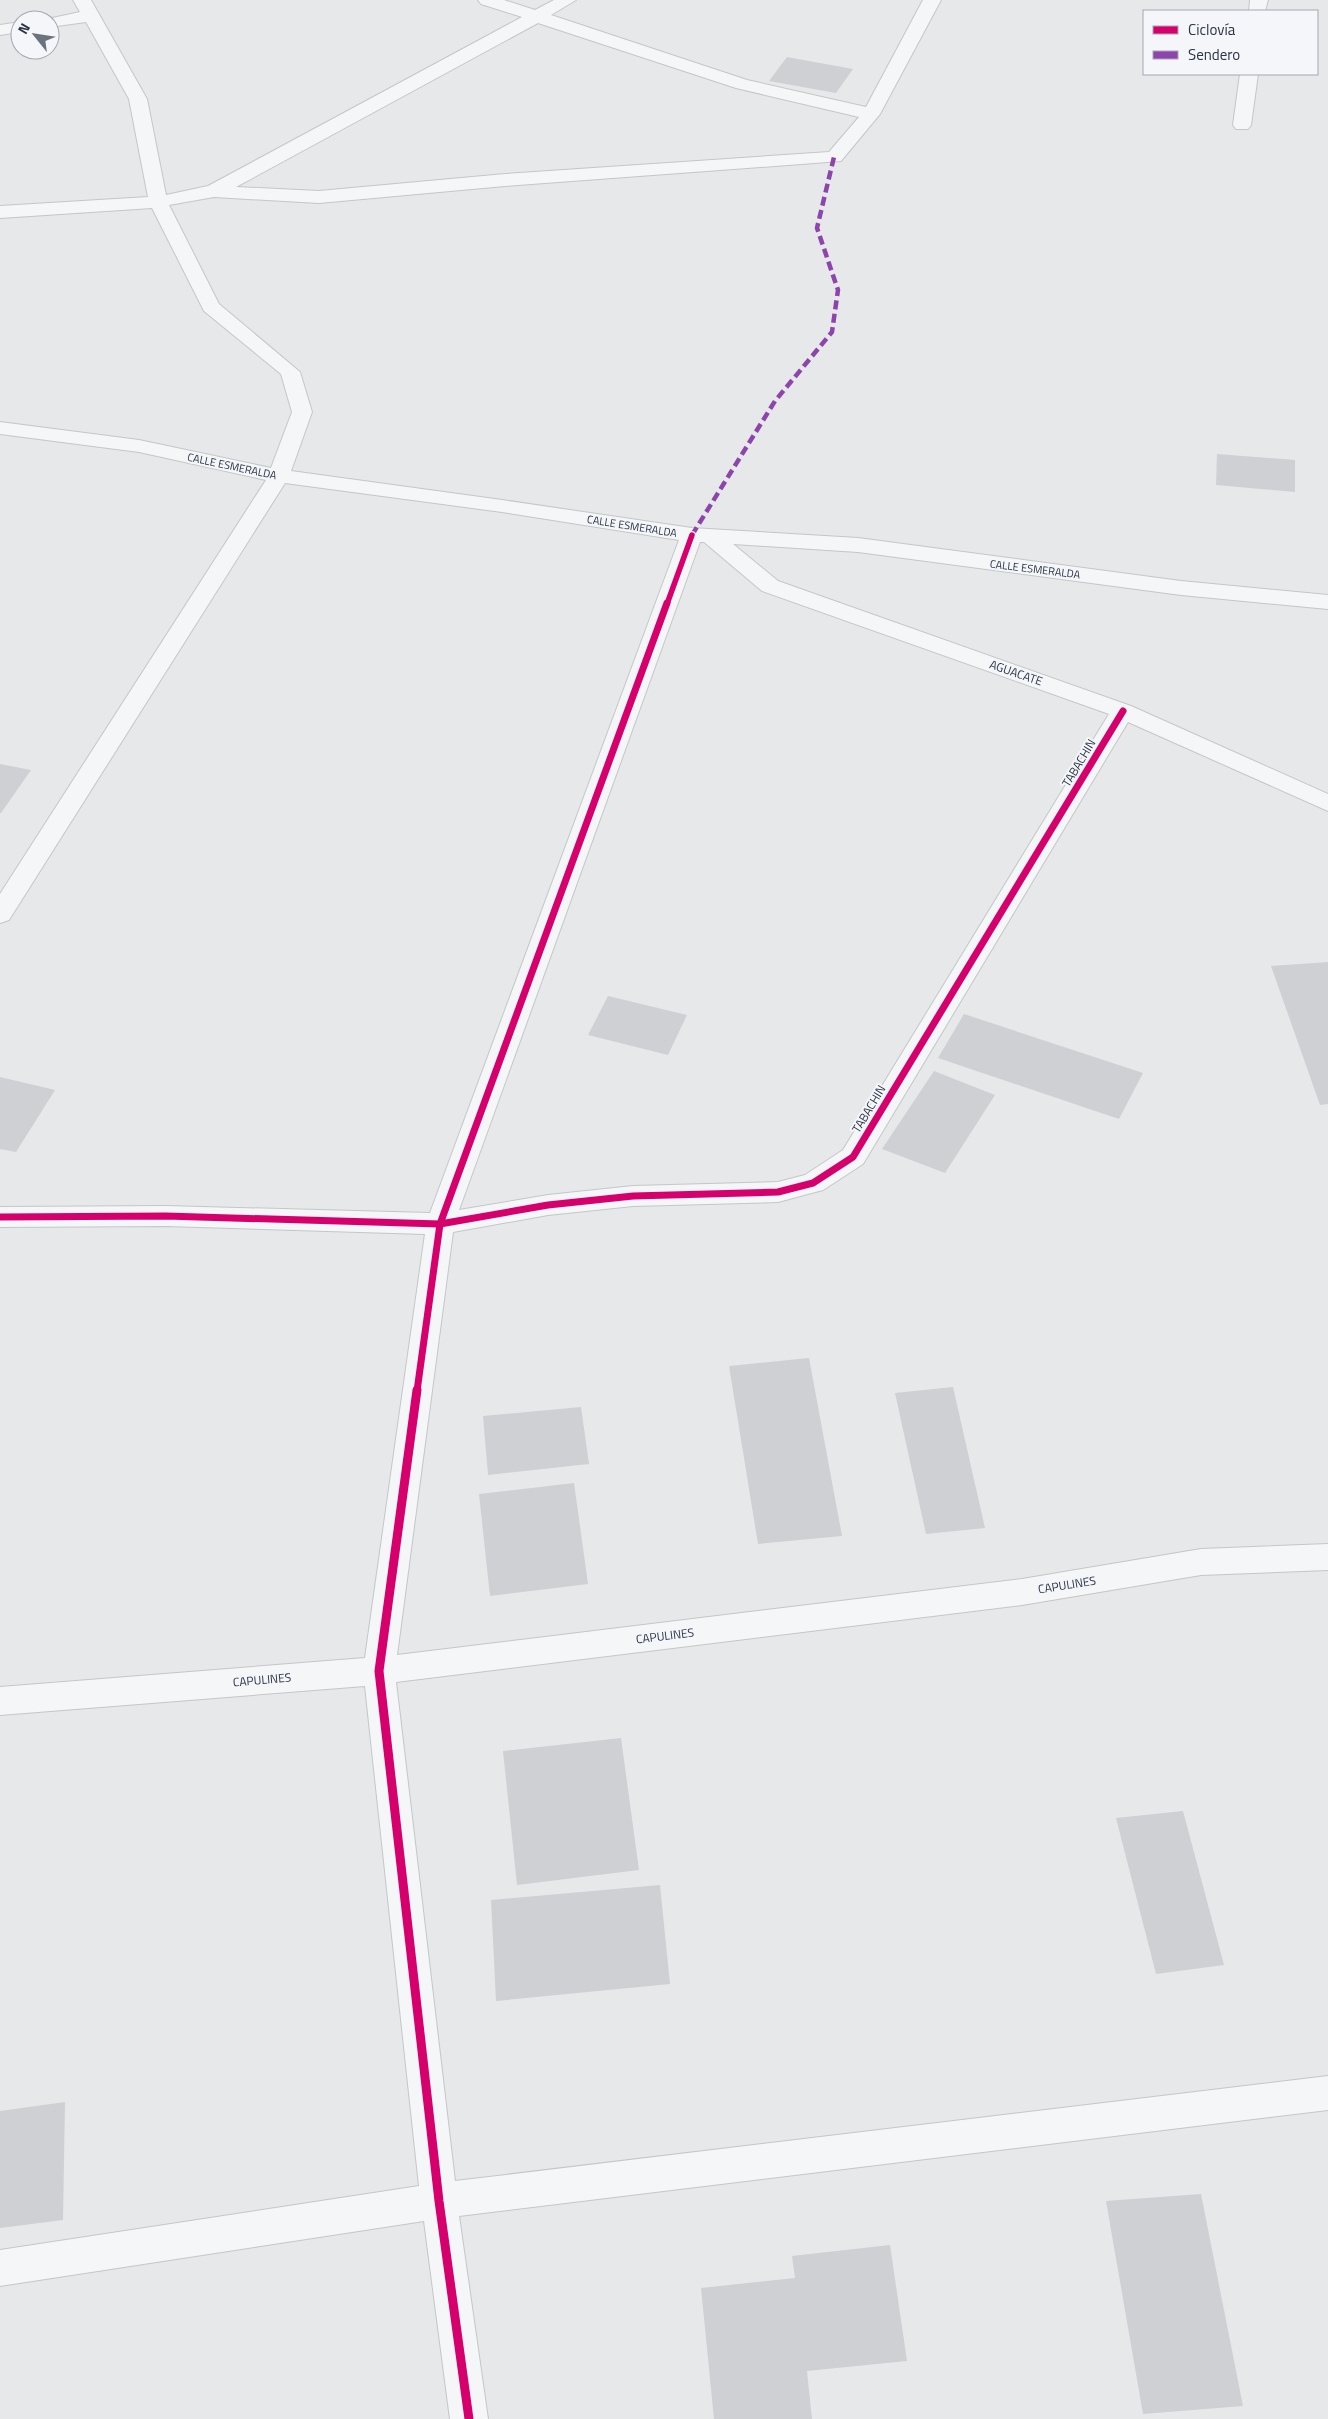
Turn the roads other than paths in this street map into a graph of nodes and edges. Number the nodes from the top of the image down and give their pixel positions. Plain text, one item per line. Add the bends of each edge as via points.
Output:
1 (82, 0) edge
2 (487, 0) edge
3 (567, 0) edge
4 (932, 0) edge
5 (91, 16) junction
6 (540, 16) junction
7 (60, 21) edge
8 (1249, 75) edge
9 (871, 114) junction
10 (1242, 125) dead end
11 (214, 191) junction
12 (158, 202) junction
13 (0, 212) edge
14 (0, 428) edge
15 (279, 476) junction
16 (702, 536) junction
17 (1328, 602) edge
18 (1123, 711) junction
19 (1328, 802) edge
20 (0, 914) edge
21 (0, 1217) edge
22 (440, 1224) junction
23 (1328, 1557) edge
24 (379, 1671) junction
25 (0, 1701) edge
26 (1328, 2094) edge
27 (439, 2201) junction
28 (0, 2268) edge
29 (469, 2419) edge

1 - 5 street
2 - 6 street
3 - 6 street
4 - 9 street
5 - 7 street
5 - 12 street via 138,100
6 - 9 street via 742,84
6 - 11 street
8 - 10 street
9 - 11 street via 834,157 505,180 319,197
11 - 12 street
12 - 13 street
12 - 15 street via 211,307 290,372 302,412
14 - 15 street, CALLE ESMERALDA via 139,446
15 - 16 street, CALLE ESMERALDA
15 - 20 street
16 - 17 street, CALLE ESMERALDA via 858,545 1180,588
16 - 18 street, AGUACATE via 770,586
16 - 22 street
18 - 19 street, AGUACATE
18 - 22 street, TABACHIN via 853,1157 813,1183 778,1192 633,1196 548,1205
21 - 22 street, TABACHIN via 166,1216
22 - 24 street
23 - 24 street, CAPULINES via 1201,1562 1022,1592
24 - 25 street, CAPULINES
24 - 27 street
26 - 27 street
27 - 28 street
27 - 29 street

